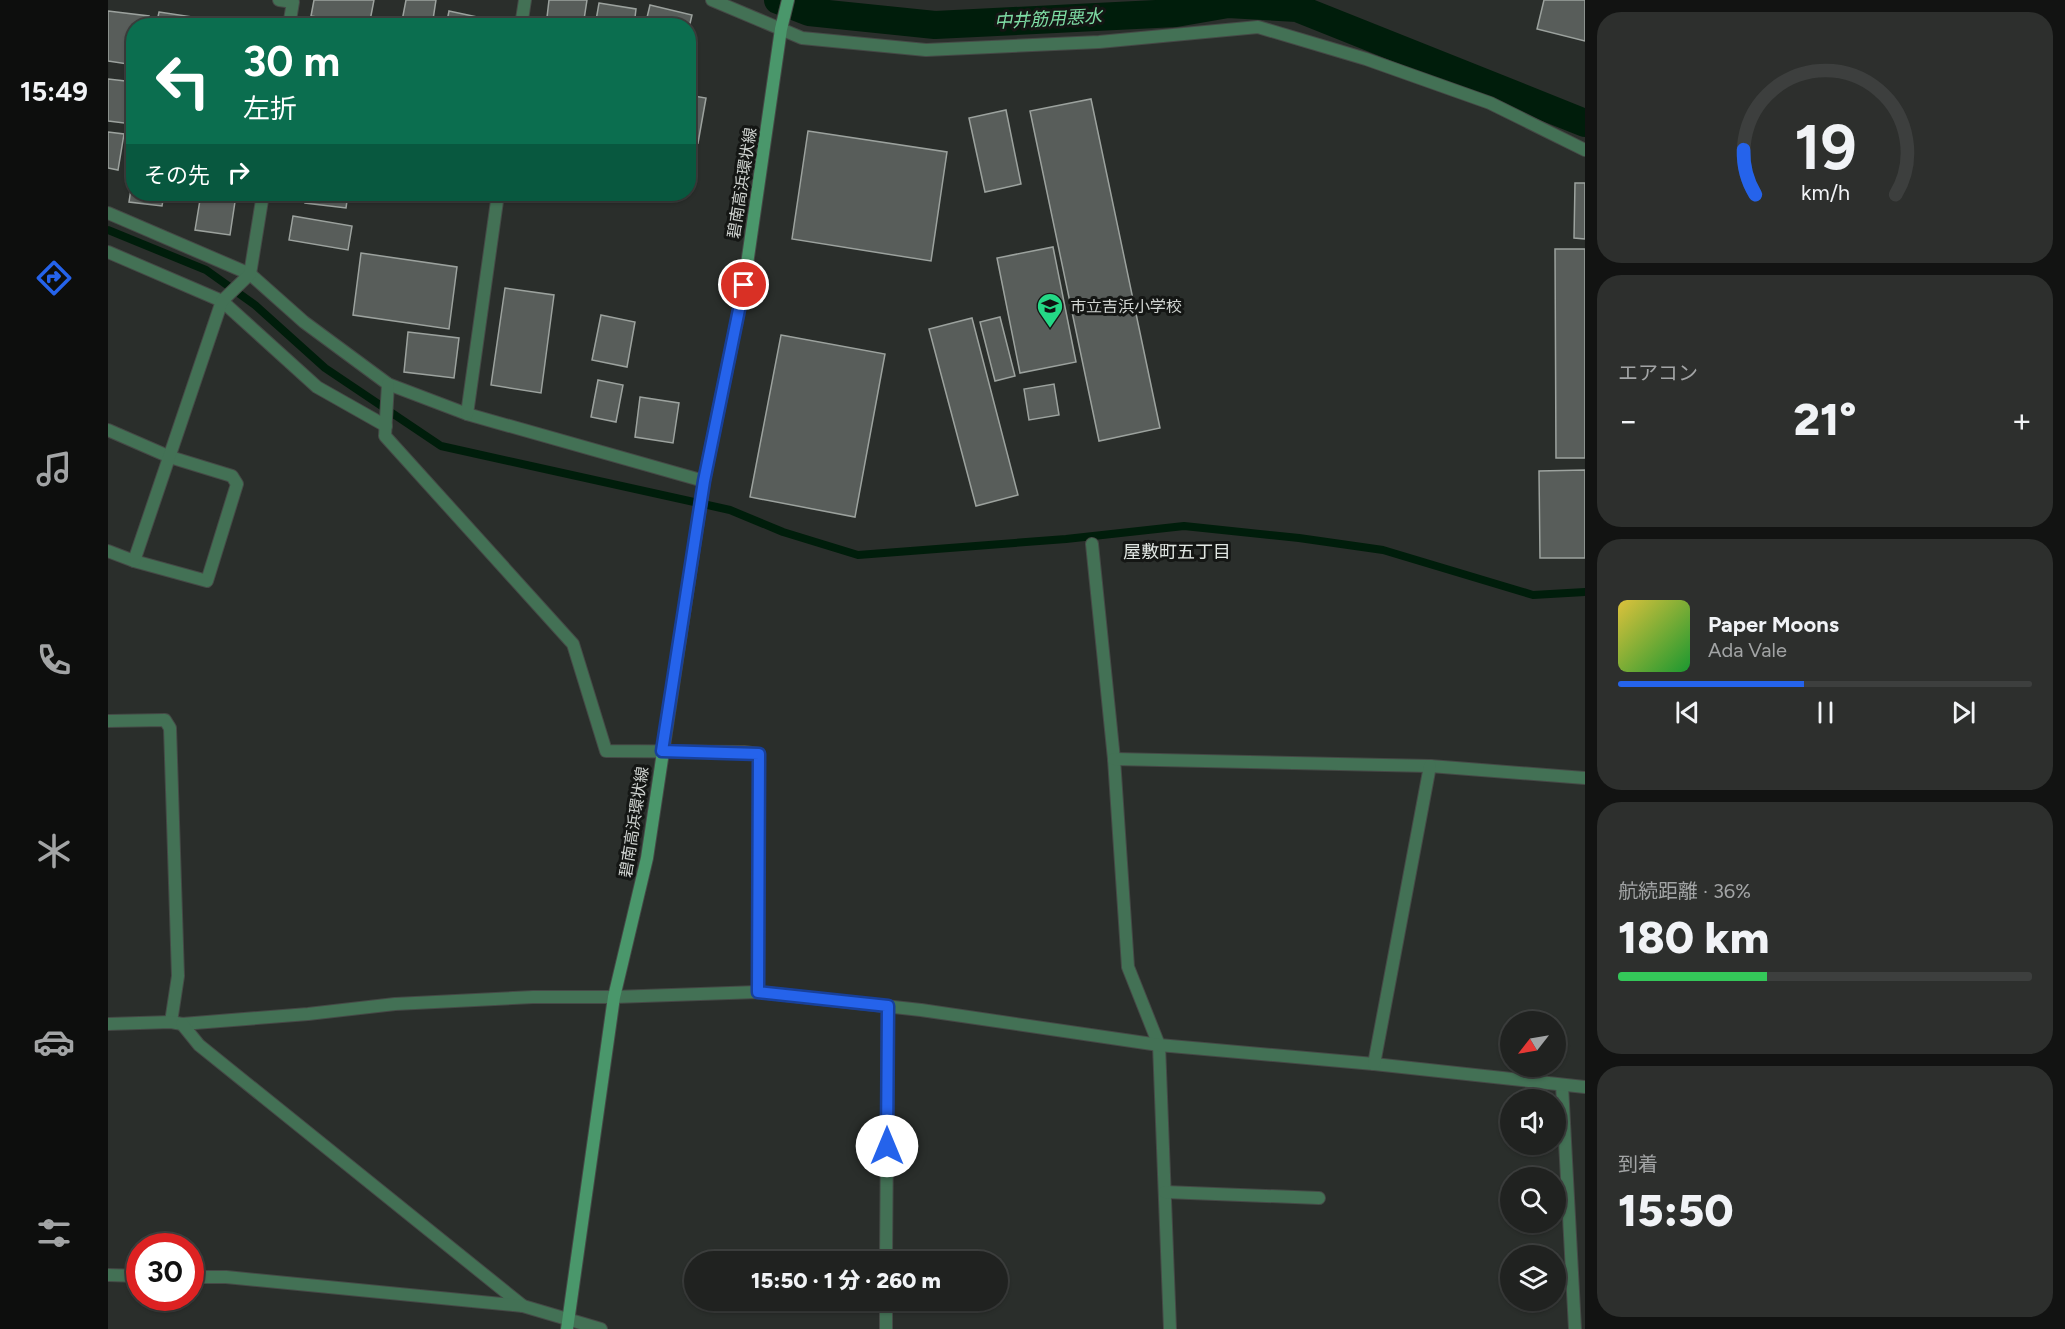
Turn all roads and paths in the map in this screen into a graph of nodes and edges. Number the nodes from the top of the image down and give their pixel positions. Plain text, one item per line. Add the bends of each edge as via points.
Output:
1 (279, 0) edge
2 (525, 0) edge
3 (712, 0) edge
4 (788, 0) edge
5 (293, 1) edge
6 (290, 18) edge
7 (522, 18) edge
8 (781, 29) junction
9 (1585, 150) edge
10 (261, 201) edge
11 (497, 201) edge
12 (108, 213) edge
13 (108, 252) edge
14 (249, 275) junction
15 (223, 300) junction
16 (388, 387) junction
17 (467, 414) junction
18 (386, 425) junction
19 (108, 430) edge
20 (170, 457) junction
21 (703, 483) junction
22 (1092, 544) dead end
23 (108, 551) edge
24 (134, 561) junction
25 (108, 721) edge
26 (662, 751) junction
27 (1114, 759) junction
28 (1430, 766) junction
29 (1585, 778) edge
30 (758, 992) junction
31 (614, 997) junction
32 (888, 1006) junction
33 (176, 1023) junction
34 (108, 1024) edge
35 (1159, 1044) junction
36 (1374, 1064) junction
37 (1562, 1085) junction
38 (1585, 1087) edge
39 (1165, 1192) junction
40 (1319, 1198) dead end
41 (886, 1251) edge
42 (108, 1275) edge
43 (126, 1276) edge
44 (204, 1277) edge
45 (523, 1306) junction
46 (886, 1311) edge
47 (568, 1324) edge
48 (601, 1329) edge
49 (886, 1329) edge
50 (1170, 1329) edge
51 (1575, 1329) edge

1 - 5 street
2 - 7 street
3 - 8 street
4 - 8 main road, 碧南高浜環状線
5 - 6 street
8 - 9 street via 802,38 926,50 1099,42 1258,27 1366,59 1490,103
8 - 21 main road, 碧南高浜環状線 via 744,285
10 - 14 street
11 - 17 street
12 - 14 street
13 - 15 street
14 - 15 street
14 - 16 street
15 - 18 street via 317,387
15 - 20 street
16 - 17 street
16 - 18 street
17 - 21 street
18 - 26 street via 385,436 573,644 606,752
19 - 20 street
20 - 24 street
20 - 24 street via 232,476 237,484 207,581
21 - 26 main road, 碧南高浜環状線
22 - 27 street
23 - 24 street
25 - 33 street via 165,720 170,728
26 - 30 street via 759,754
26 - 31 main road, 碧南高浜環状線 via 647,858
27 - 28 street
27 - 35 street via 1128,967
28 - 29 street
28 - 36 street
30 - 31 street
30 - 32 street
31 - 33 street via 395,1004
31 - 47 main road, 碧南高浜環状線
32 - 35 street
32 - 41 street
33 - 34 street
33 - 45 street
35 - 36 street
35 - 39 street
36 - 37 street
37 - 38 street
37 - 51 street
39 - 40 street
39 - 50 street
42 - 43 street
44 - 45 street
45 - 47 street
46 - 49 street
47 - 48 street

